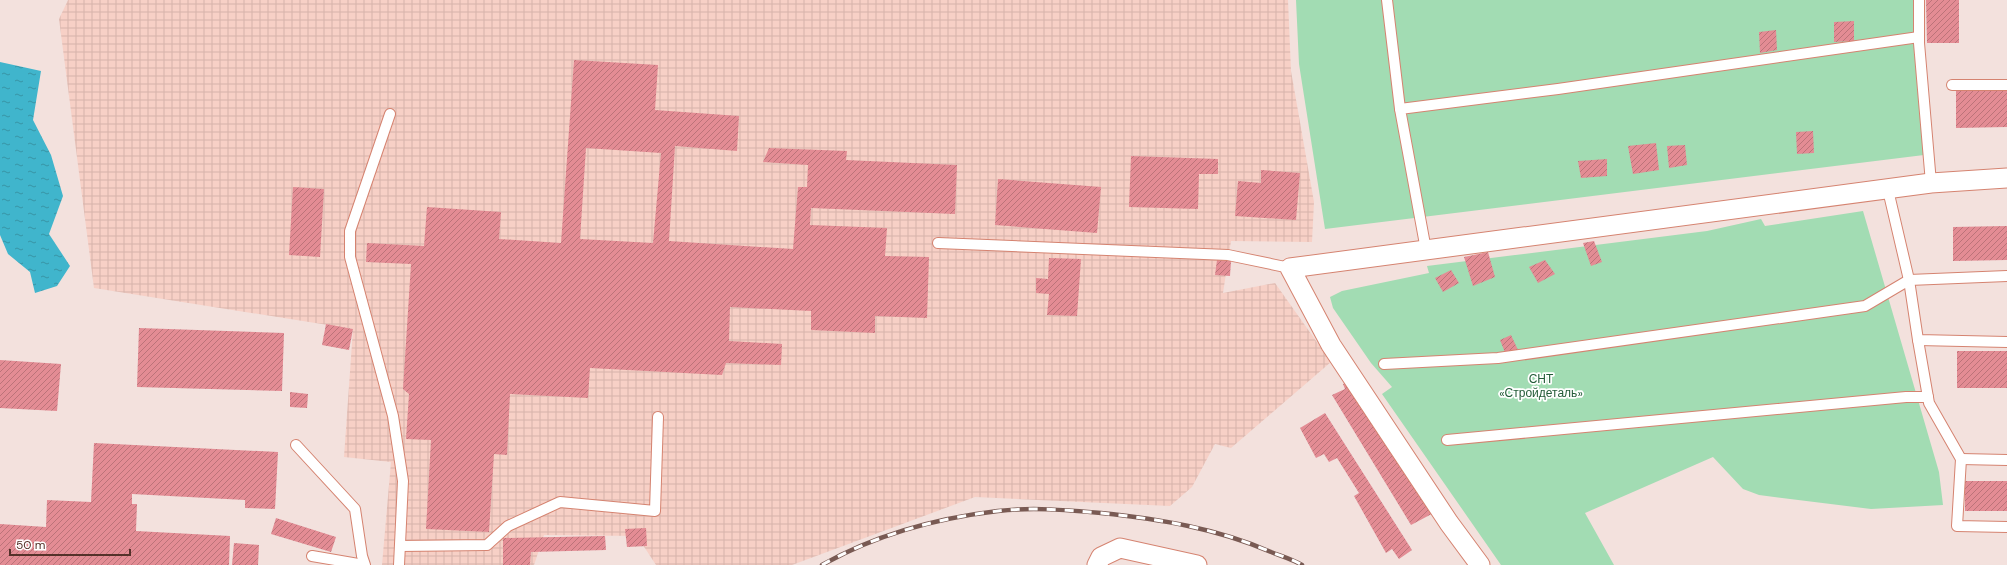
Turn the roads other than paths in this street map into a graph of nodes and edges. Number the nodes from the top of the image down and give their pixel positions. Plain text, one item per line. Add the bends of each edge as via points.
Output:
1 (1387, 0) edge
2 (1919, 0) edge
3 (1919, 37) junction
4 (1952, 85) dead end
5 (2007, 85) edge
6 (1400, 109) junction
7 (390, 114) dead end
8 (2007, 178) edge
9 (1931, 183) junction
10 (1888, 190) junction
11 (938, 243) dead end
12 (1426, 250) junction
13 (1290, 268) junction
14 (2007, 276) edge
15 (1909, 280) junction
16 (1918, 340) junction
17 (2007, 342) edge
18 (1384, 364) dead end
19 (1928, 397) junction
20 (658, 417) dead end
21 (1448, 440) dead end
22 (296, 445) dead end
23 (1961, 460) junction
24 (2007, 460) edge
25 (2007, 527) edge
26 (400, 546) junction
27 (312, 556) dead end
28 (364, 565) edge
29 (399, 565) edge
30 (1096, 565) edge
31 (1197, 565) edge
32 (1480, 565) edge

1 - 6 lane
2 - 3 lane
3 - 6 lane
3 - 9 lane
4 - 5 lane
6 - 12 lane
7 - 26 lane via 350,231 350,257 393,416 403,481
8 - 9 street
9 - 10 street
10 - 12 street
10 - 15 lane
11 - 13 lane via 1228,255
12 - 13 street
13 - 32 street via 1331,345 1448,523
14 - 15 lane
15 - 16 lane
15 - 18 lane via 1865,306 1498,358
16 - 17 lane
16 - 19 lane
19 - 21 lane
19 - 23 lane
20 - 26 lane via 655,511 560,502 508,526 487,545
22 - 28 lane via 355,509
23 - 24 lane
23 - 25 lane via 1956,526
26 - 29 lane
27 - 28 lane
30 - 31 street via 1101,557 1120,548

